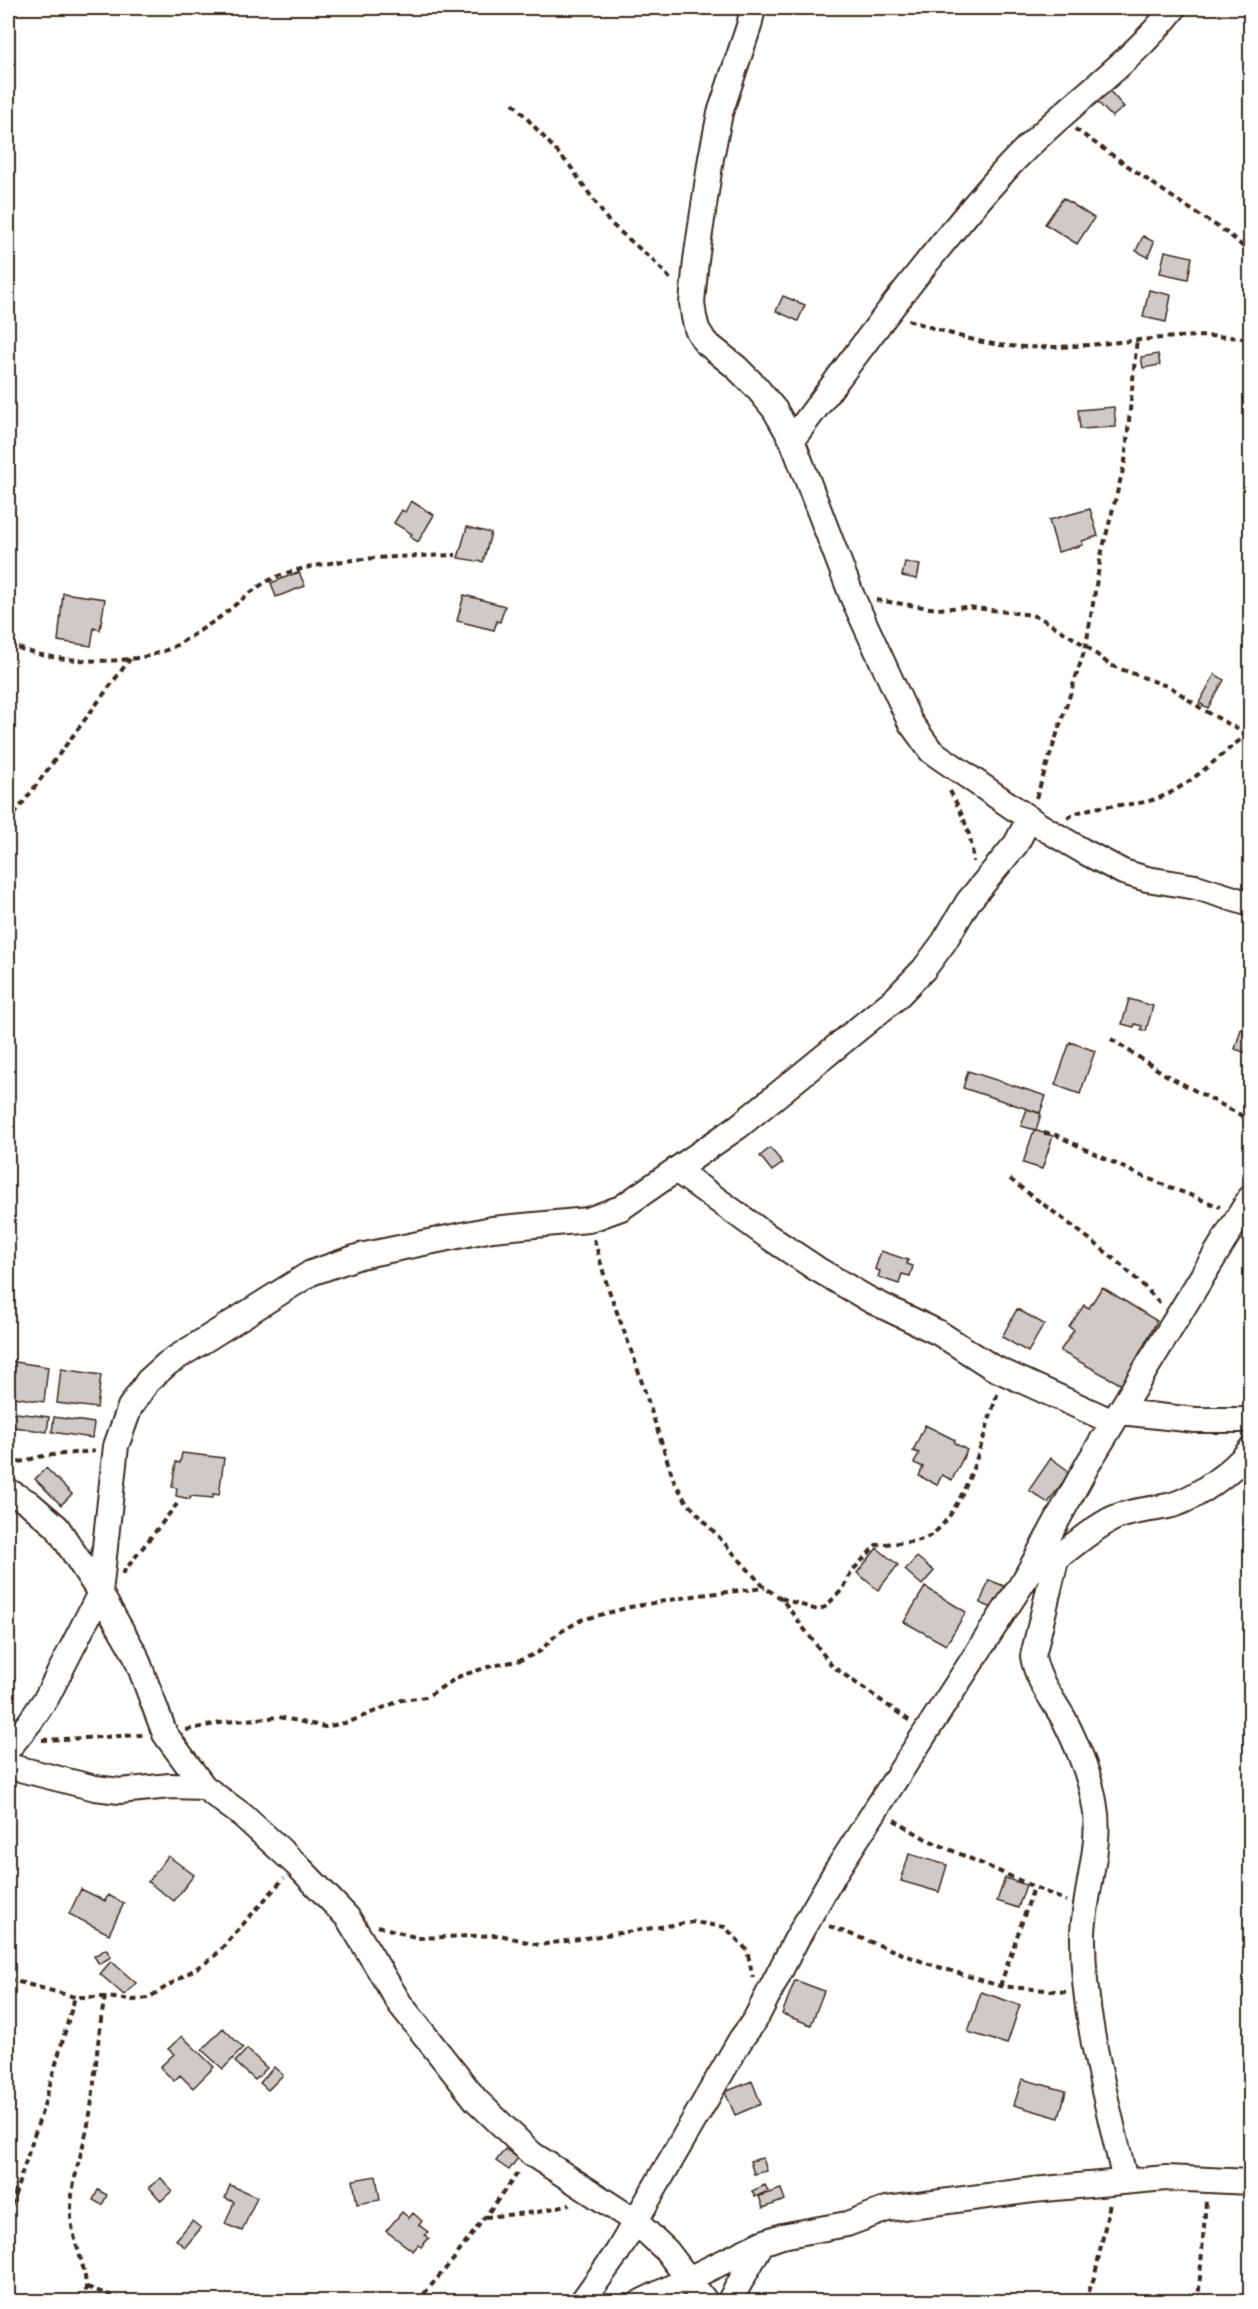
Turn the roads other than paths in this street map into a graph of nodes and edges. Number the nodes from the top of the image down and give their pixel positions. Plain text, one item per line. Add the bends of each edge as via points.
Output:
1 (753, 8) edge
2 (1174, 8) edge
3 (792, 440) junction
4 (1029, 819) junction
5 (1251, 904) edge
6 (676, 1170) junction
7 (1246, 1206) edge
8 (1116, 1417) junction
9 (1251, 1420) edge
10 (1251, 1450) edge
11 (8, 1491) edge
12 (1056, 1560) junction
13 (1025, 1579) junction
14 (100, 1589) junction
15 (11, 1745) edge
16 (8, 1766) edge
17 (204, 1787) junction
18 (1120, 2182) junction
19 (1251, 2182) edge
20 (635, 2221) junction
21 (762, 2242) junction
22 (689, 2278) junction
23 (582, 2301) edge
24 (641, 2301) edge
25 (706, 2301) edge
26 (729, 2301) edge

1 - 3 street via 720,113 692,303 697,329 705,342 757,388
2 - 3 street via 1105,79 1008,167 887,313
3 - 4 street via 852,596 910,722 932,751
4 - 5 street via 1123,872 1196,887
4 - 6 street via 1016,844 968,902 924,969 896,998 739,1126
6 - 8 street via 766,1235 870,1300 939,1333 992,1367
6 - 14 street via 621,1208 588,1220 492,1229 360,1257 311,1273 168,1363 148,1381 130,1407 116,1446
7 - 8 street
8 - 9 street
8 - 13 street
10 - 12 street via 1211,1485 1171,1505 1110,1520
11 - 14 street via 57,1527
12 - 13 street
12 - 18 street via 1033,1656 1035,1669 1076,1746 1096,1808 1083,1932 1085,1994
13 - 20 street via 809,1918 755,2020
14 - 15 street via 47,1697
14 - 17 street via 135,1654 165,1734
16 - 17 street via 112,1790
17 - 20 street via 296,1864 348,1918 400,2004 476,2100 532,2154
18 - 19 street via 1166,2178
18 - 21 street via 887,2209 847,2224
20 - 22 street
20 - 23 street
21 - 22 street
21 - 26 street
22 - 24 street
22 - 25 street

